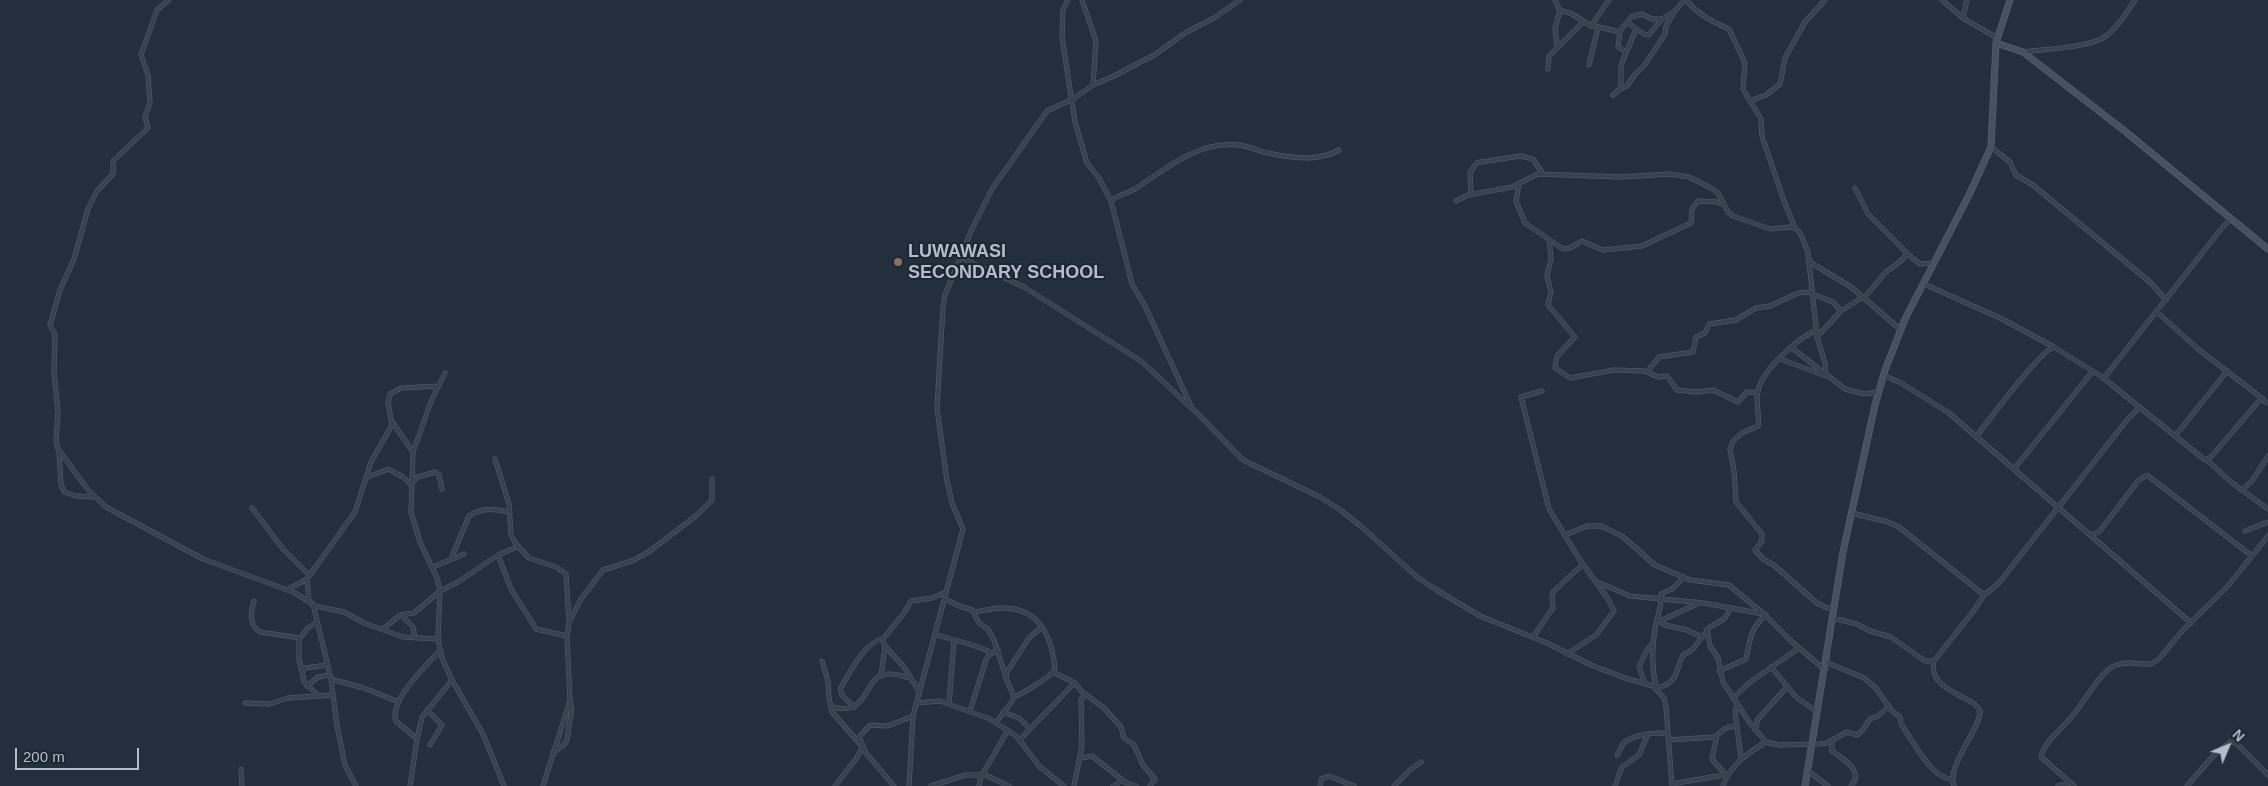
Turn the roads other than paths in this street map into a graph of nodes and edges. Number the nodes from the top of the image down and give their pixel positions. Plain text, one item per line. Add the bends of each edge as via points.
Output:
1 (170, 0) edge
2 (1068, 0) edge
3 (1082, 0) edge
4 (1240, 0) edge
5 (1555, 0) edge
6 (1609, 0) edge
7 (1685, 0) edge
8 (1825, 0) edge
9 (1942, 0) edge
10 (1967, 0) edge
11 (2010, 0) edge
12 (2135, 0) edge
13 (1559, 10) junction
14 (1675, 11) junction
15 (1963, 18) junction
16 (1662, 19) junction
17 (1583, 22) junction
18 (1627, 22) junction
19 (1591, 26) junction
20 (1598, 27) junction
21 (1636, 29) junction
22 (1620, 32) junction
23 (1997, 41) junction
24 (1557, 46) junction
25 (1626, 52) junction
26 (2023, 52) junction
27 (1589, 65) dead end
28 (1548, 69) dead end
29 (1093, 85) junction
30 (1621, 88) junction
31 (1613, 95) dead end
32 (1073, 99) junction
33 (1750, 101) junction
34 (1991, 147) junction
35 (1339, 150) dead end
36 (1543, 174) junction
37 (1519, 183) junction
38 (1855, 188) dead end
39 (1472, 195) junction
40 (1111, 201) junction
41 (1456, 201) dead end
42 (1724, 205) junction
43 (2231, 220) junction
44 (1795, 228) junction
45 (1550, 239) junction
46 (2268, 249) edge
47 (1907, 253) junction
48 (962, 258) junction
49 (1808, 260) junction
50 (1934, 263) junction
51 (1924, 284) junction
52 (1812, 293) junction
53 (1863, 297) junction
54 (2166, 300) junction
55 (1840, 311) junction
56 (2157, 312) junction
57 (1816, 330) junction
58 (1901, 330) junction
59 (1817, 337) junction
60 (2054, 346) junction
61 (1792, 348) junction
62 (1780, 359) junction
63 (2227, 371) junction
64 (1646, 372) junction
65 (2092, 372) junction
66 (446, 373) dead end
67 (1883, 375) junction
68 (1827, 376) junction
69 (2104, 378) junction
70 (439, 386) junction
71 (1542, 391) dead end
72 (1879, 392) junction
73 (1758, 393) junction
74 (2266, 402) edge
75 (1192, 408) junction
76 (2139, 408) junction
77 (393, 423) junction
78 (2175, 436) junction
79 (1976, 437) junction
80 (59, 451) junction
81 (414, 452) junction
82 (2268, 456) edge
83 (495, 459) dead end
84 (2207, 460) junction
85 (2014, 469) junction
86 (367, 478) junction
87 (712, 479) dead end
88 (412, 484) junction
89 (442, 489) dead end
90 (2242, 490) junction
91 (94, 497) junction
92 (2058, 507) junction
93 (252, 508) dead end
94 (2268, 510) edge
95 (510, 512) junction
96 (1852, 513) junction
97 (2268, 522) edge
98 (2245, 531) dead end
99 (1565, 535) junction
100 (2090, 535) junction
101 (2268, 536) edge
102 (518, 547) junction
103 (464, 554) dead end
104 (498, 555) junction
105 (2252, 556) junction
106 (451, 559) junction
107 (1583, 564) junction
108 (433, 567) junction
109 (308, 577) junction
110 (1684, 577) junction
111 (1597, 582) junction
112 (287, 590) junction
113 (440, 590) junction
114 (946, 592) junction
115 (1984, 595) junction
116 (1662, 598) junction
117 (945, 599) junction
118 (309, 600) junction
119 (254, 601) dead end
120 (1700, 602) junction
121 (315, 606) junction
122 (1731, 608) junction
123 (1834, 608) junction
124 (974, 612) junction
125 (401, 615) junction
126 (1765, 615) junction
127 (1832, 618) junction
128 (1659, 620) junction
129 (317, 622) junction
130 (569, 623) junction
131 (2191, 623) junction
132 (1042, 627) junction
133 (383, 629) junction
134 (1708, 629) junction
135 (935, 634) junction
136 (567, 636) junction
137 (1533, 637) junction
138 (1702, 637) junction
139 (298, 638) junction
140 (415, 638) junction
141 (883, 638) junction
142 (438, 639) junction
143 (954, 640) junction
144 (1653, 643) junction
145 (885, 646) junction
146 (1799, 648) junction
147 (998, 650) junction
148 (440, 651) junction
149 (992, 653) junction
150 (1567, 654) junction
151 (1826, 660) junction
152 (822, 661) dead end
153 (1934, 661) junction
154 (327, 665) junction
155 (1771, 667) junction
156 (1825, 670) junction
157 (302, 671) junction
158 (1719, 671) junction
159 (1055, 673) junction
160 (881, 676) junction
161 (330, 677) junction
162 (1006, 677) junction
163 (911, 679) junction
164 (452, 680) junction
165 (1074, 683) junction
166 (1645, 684) junction
167 (307, 686) junction
168 (1787, 687) junction
169 (1656, 688) junction
170 (919, 691) junction
171 (333, 694) junction
172 (1085, 694) junction
173 (319, 696) junction
174 (1014, 697) junction
175 (1734, 698) junction
176 (570, 701) junction
177 (399, 702) junction
178 (245, 703) dead end
179 (916, 703) junction
180 (949, 704) junction
181 (1737, 704) junction
182 (1889, 706) junction
183 (831, 707) junction
184 (854, 707) junction
185 (427, 710) junction
186 (970, 711) junction
187 (1003, 712) junction
188 (1817, 712) junction
189 (913, 716) junction
190 (996, 723) junction
191 (1737, 725) junction
192 (1030, 729) junction
193 (1008, 730) junction
194 (1755, 730) junction
195 (1648, 734) junction
196 (1667, 734) junction
197 (1717, 735) junction
198 (417, 738) junction
199 (1020, 740) junction
200 (1668, 740) junction
201 (1832, 740) junction
202 (1766, 742) junction
203 (1812, 742) junction
204 (430, 745) dead end
205 (862, 747) junction
206 (553, 752) junction
207 (1617, 755) dead end
208 (1081, 758) junction
209 (1741, 758) junction
210 (1421, 762) dead end
211 (241, 769) dead end
212 (1808, 771) junction
213 (1727, 774) junction
214 (983, 775) junction
215 (2268, 775) edge
216 (1952, 779) junction
217 (1125, 782) junction
218 (1672, 785) edge
219 (2073, 785) edge
220 (242, 786) edge
221 (356, 786) edge
222 (410, 786) edge
223 (504, 786) edge
224 (543, 786) edge
225 (835, 786) edge
226 (894, 786) edge
227 (908, 786) edge
228 (931, 786) edge
229 (979, 786) edge
230 (1009, 786) edge
231 (1064, 786) edge
232 (1074, 786) edge
233 (1113, 786) edge
234 (1136, 786) edge
235 (1150, 786) edge
236 (1320, 786) edge
237 (1354, 786) edge
238 (1394, 786) edge
239 (1615, 786) edge
240 (1723, 786) edge
241 (1805, 786) edge
242 (1828, 786) edge
243 (1851, 786) edge
244 (1954, 786) edge
245 (2058, 786) edge
246 (2187, 786) edge

1 - 80 street via 158,8 141,55 148,75 148,128 113,161 113,174 91,201 50,325 54,335 58,412 56,441
2 - 32 street via 1063,10 1062,37
3 - 29 street via 1096,41
4 - 29 street via 1156,54
5 - 13 street
6 - 19 street
7 - 14 street
7 - 33 street via 1702,16 1730,30 1745,63 1743,89
8 - 33 street via 1805,22 1785,58 1780,84 1766,95
9 - 15 street
10 - 15 street
11 - 23 street
12 - 26 street via 2100,39 2065,48
13 - 17 street
13 - 24 street via 1555,28
14 - 16 street
14 - 30 street via 1658,46 1629,85
15 - 23 street
16 - 18 street via 1639,14
16 - 21 street via 1649,35
17 - 19 street
17 - 24 street
18 - 21 street
18 - 22 street
19 - 20 street
20 - 22 street
20 - 27 street
21 - 25 street
22 - 25 street via 1618,48
23 - 26 street
23 - 34 street
24 - 28 street via 1548,58
25 - 30 street via 1620,68
26 - 43 street
29 - 32 street
30 - 31 street
32 - 40 street via 1075,122 1087,162
32 - 48 street via 1047,111 992,189
33 - 44 street via 1761,119 1762,136
34 - 50 street
34 - 54 street via 2010,162 2016,175 2033,185 2151,283
35 - 40 street via 1326,157 1308,158 1238,145 1210,148 1171,163 1137,188
36 - 37 street
36 - 39 street via 1533,159 1526,156 1477,163 1470,172
36 - 42 street via 1620,177 1674,174 1689,177 1711,188 1718,193
37 - 39 street
37 - 45 street via 1516,201 1522,219 1528,227
38 - 47 street via 1868,214
39 - 41 street
40 - 75 street via 1132,284
42 - 44 street via 1733,216 1770,229
42 - 45 street via 1698,201 1692,209 1690,223 1642,246 1603,250 1582,241 1563,249
43 - 46 street
43 - 54 street
44 - 49 street via 1804,241
45 - 64 street via 1551,258 1547,276 1551,292 1548,305 1575,337 1557,356 1557,370 1570,378 1610,370
47 - 50 street via 1920,264
47 - 53 street
48 - 75 street via 1024,287 1127,352 1153,371
48 - 114 street via 943,307 937,392 944,468 952,503 963,529
49 - 52 street
49 - 53 street
50 - 51 street
51 - 58 street
51 - 60 street
52 - 55 street via 1833,302
52 - 57 street
52 - 64 street via 1798,293 1770,306 1756,308 1736,320 1709,324 1705,333 1696,337 1693,352 1659,357
53 - 55 street
53 - 58 street
54 - 56 street
55 - 59 street
56 - 63 street
56 - 69 street
57 - 59 street
57 - 61 street
58 - 67 street
59 - 68 street
60 - 65 street
60 - 79 street via 2037,361
61 - 62 street
61 - 68 street
62 - 68 street
62 - 73 street via 1768,372
63 - 74 street
63 - 78 street
64 - 73 street via 1658,377 1667,376 1673,387 1681,391 1713,390 1738,402 1747,392
65 - 69 street
65 - 85 street
66 - 70 street
67 - 72 street
67 - 79 street via 1943,410
68 - 72 street via 1851,392
69 - 76 street
70 - 77 street via 409,386 393,392 388,402
70 - 81 street
71 - 99 street via 1521,397 1548,506
72 - 96 street
73 - 123 street via 1758,426 1742,433 1731,447 1736,502 1762,534 1762,541 1755,549 1758,554 1817,603
74 - 84 street via 2261,400 2254,405
75 - 137 street via 1243,460 1338,509 1423,581 1482,617
76 - 78 street
76 - 92 street
77 - 81 street
77 - 86 street via 371,462
78 - 84 street
79 - 85 street
80 - 91 street
80 - 91 street via 64,492
81 - 88 street
82 - 90 street
83 - 95 street
84 - 90 street
85 - 92 street
86 - 88 street via 388,469
86 - 109 street via 355,512
87 - 130 street via 712,500 650,551 632,561 603,570 586,591
88 - 89 street via 420,477 436,472
88 - 108 street via 413,522
90 - 94 street
91 - 112 street via 106,507 203,559
92 - 100 street
92 - 115 street via 1998,584
93 - 109 street via 282,549
95 - 102 street via 511,534
95 - 106 street via 488,509 474,512 469,516
96 - 115 street via 1899,527
96 - 123 street
97 - 98 street
99 - 107 street
99 - 110 street via 1587,526 1601,526 1622,536 1652,563
100 - 105 street via 2099,532 2138,481 2147,475
100 - 131 street
101 - 105 street
102 - 104 street
102 - 130 street via 530,558 566,574
103 - 106 street
104 - 113 street
104 - 136 street via 511,590 536,629
105 - 131 street via 2231,583
106 - 108 street
107 - 111 street
107 - 137 street via 1554,592 1553,608
108 - 113 street
109 - 112 street
109 - 118 street
110 - 116 street via 1672,589 1662,593
110 - 126 street via 1708,584 1729,585
111 - 116 street via 1630,596
111 - 150 street via 1613,614 1593,638
112 - 118 street
113 - 125 street via 414,613
113 - 142 street
114 - 117 street
114 - 141 street via 911,601
115 - 153 street
116 - 120 street
116 - 128 street
117 - 124 street
117 - 135 street
118 - 121 street
119 - 139 street via 250,615 258,631
120 - 122 street
120 - 128 street
121 - 129 street
121 - 133 street via 344,612 364,624
122 - 126 street
122 - 134 street via 1721,622 1712,624
123 - 127 street
124 - 132 street via 1011,608 1026,614
124 - 147 street via 990,632
125 - 133 street
125 - 140 street via 412,627
126 - 146 street
126 - 158 street via 1751,632 1746,659
127 - 151 street
127 - 153 street via 1891,636 1925,661
128 - 138 street
128 - 144 street
129 - 139 street
129 - 154 street
130 - 136 street
131 - 219 street via 2155,662 2145,665 2133,661 2112,667 2043,751 2043,760
132 - 159 street via 1053,647
132 - 162 street via 1029,638
133 - 140 street
134 - 138 street
134 - 158 street
135 - 143 street
135 - 170 street
136 - 176 street
137 - 150 street
138 - 169 street via 1682,658 1678,672 1668,685
139 - 157 street
140 - 142 street
141 - 145 street
141 - 184 street via 867,648 840,690
142 - 148 street
143 - 149 street via 975,644
143 - 180 street
144 - 166 street via 1639,666
144 - 169 street via 1652,672
145 - 160 street
145 - 163 street
146 - 155 street
146 - 156 street
147 - 149 street
147 - 162 street
148 - 164 street
148 - 177 street via 422,669
149 - 186 street via 986,660
150 - 166 street
151 - 156 street
151 - 182 street via 1869,682
152 - 183 street
153 - 216 street via 1934,669 1946,689 1976,705 1980,711 1979,720 1963,748
154 - 157 street
154 - 161 street
155 - 168 street
155 - 175 street
156 - 188 street
157 - 167 street
158 - 175 street
159 - 165 street
159 - 174 street
160 - 163 street via 887,674
160 - 184 street
161 - 167 street via 318,678
161 - 171 street
161 - 177 street
162 - 174 street
163 - 170 street
164 - 185 street
164 - 223 street via 483,734
165 - 172 street
165 - 192 street
166 - 169 street
167 - 173 street
168 - 188 street
168 - 194 street via 1758,719
169 - 196 street via 1664,698
170 - 179 street
171 - 173 street
171 - 221 street via 345,765
172 - 208 street via 1082,700
172 - 235 street via 1104,708 1121,727 1124,738 1134,745 1155,779
173 - 178 street via 288,698 270,704
174 - 187 street
175 - 181 street
176 - 206 street
176 - 206 street via 568,739
177 - 198 street via 394,711 396,722
179 - 180 street via 934,701
179 - 189 street
180 - 186 street
181 - 191 street
181 - 194 street
182 - 201 street via 1870,719 1857,735 1847,732
182 - 216 street via 1900,717 1901,724 1928,763 1945,779
183 - 184 street via 844,710
183 - 205 street
185 - 198 street
185 - 204 street via 442,726
186 - 190 street
187 - 190 street
187 - 192 street via 1019,718
188 - 203 street
189 - 205 street via 888,726 870,726 860,734
189 - 227 street
190 - 193 street
191 - 197 street
191 - 209 street
192 - 199 street
193 - 199 street
193 - 214 street
194 - 202 street
195 - 196 street
195 - 207 street via 1626,742
195 - 239 street via 1639,755 1622,767
196 - 200 street
197 - 200 street
197 - 213 street via 1712,759
198 - 222 street
199 - 231 street via 1040,767
200 - 218 street
201 - 203 street via 1820,744
201 - 243 street via 1832,751 1850,765 1856,776
202 - 203 street via 1779,745
202 - 209 street
203 - 212 street
205 - 225 street
205 - 226 street
206 - 224 street
208 - 217 street via 1092,756
208 - 232 street
209 - 213 street
210 - 238 street
211 - 220 street
212 - 241 street
212 - 242 street
213 - 218 street
213 - 240 street
214 - 228 street via 966,774
214 - 229 street
214 - 230 street
215 - 246 street via 2236,743 2230,742
216 - 244 street
217 - 233 street
217 - 234 street
219 - 245 street
236 - 237 street via 1321,779 1329,776

